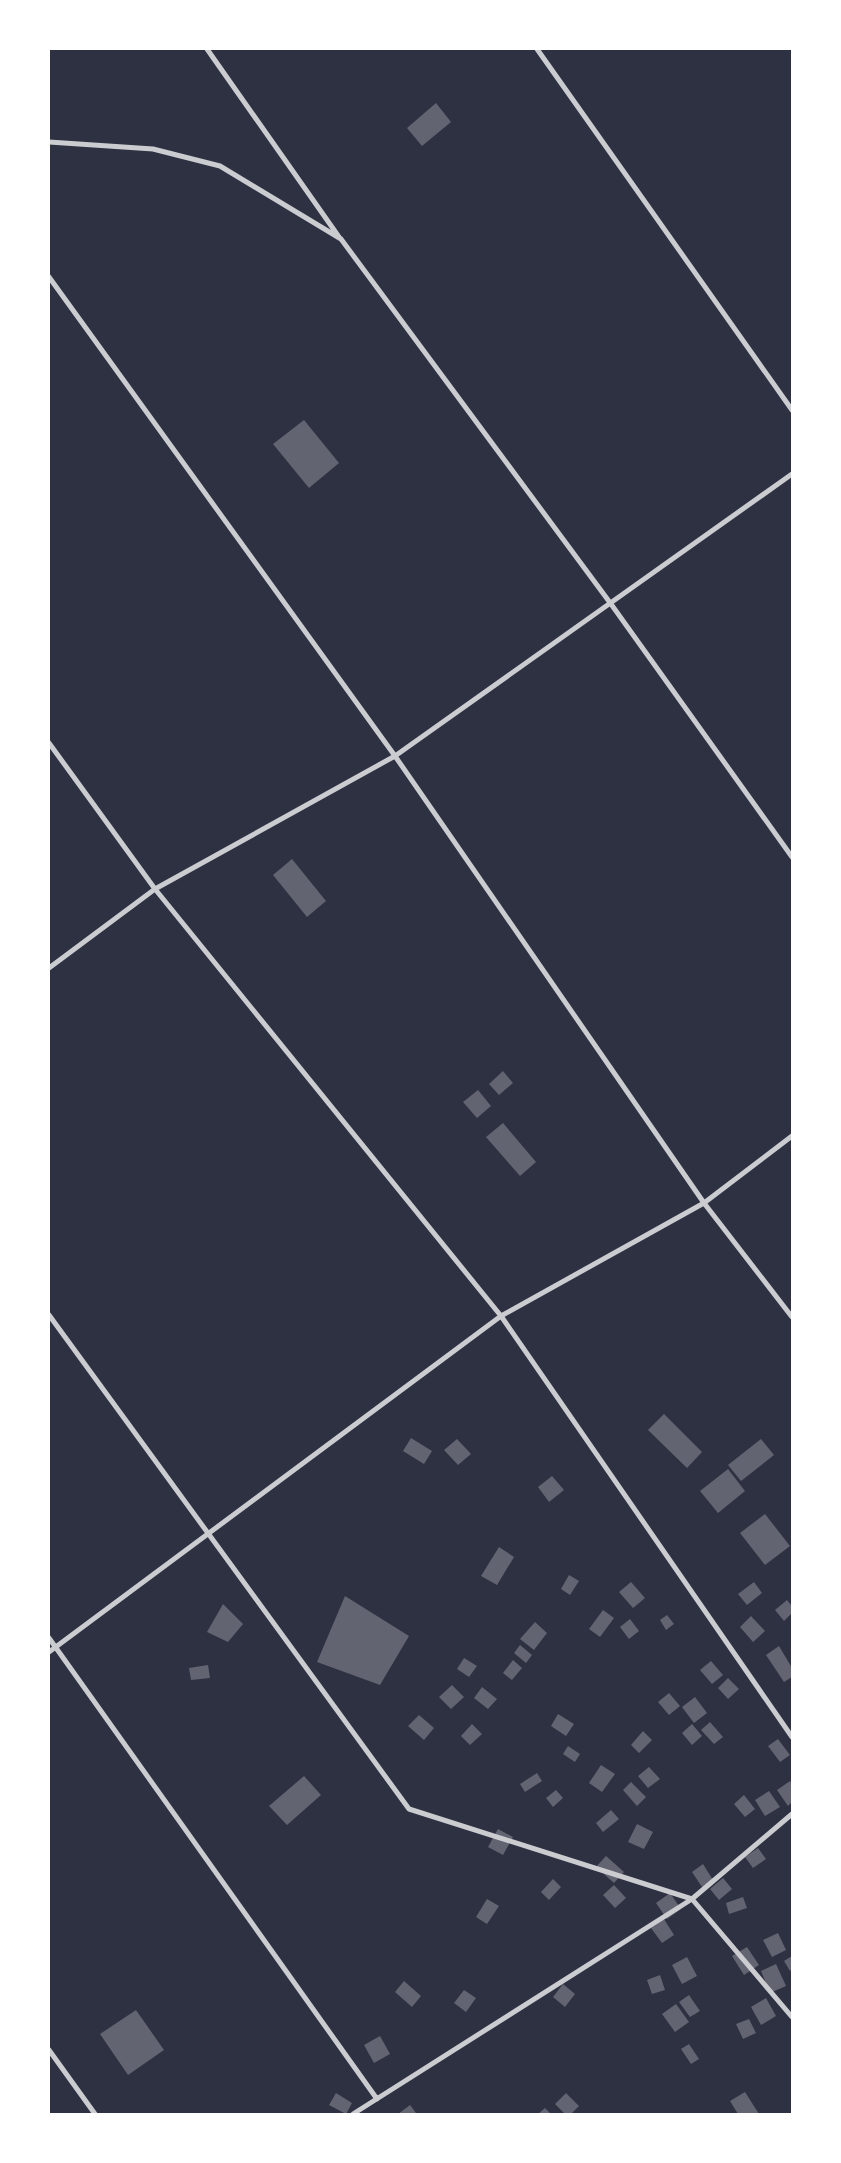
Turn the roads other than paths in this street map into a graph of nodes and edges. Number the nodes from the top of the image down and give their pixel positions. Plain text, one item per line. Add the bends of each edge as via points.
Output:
1 (207, 49) edge
2 (538, 49) edge
3 (49, 142) edge
4 (341, 239) junction
5 (49, 277) edge
6 (792, 410) edge
7 (792, 474) edge
8 (611, 604) junction
9 (49, 743) edge
10 (395, 756) junction
11 (792, 857) edge
12 (154, 889) junction
13 (49, 968) edge
14 (792, 1136) edge
15 (704, 1203) junction
16 (49, 1315) edge
17 (501, 1316) junction
18 (792, 1317) edge
19 (208, 1533) junction
20 (49, 1638) edge
21 (55, 1647) junction
22 (49, 1652) edge
23 (792, 1737) edge
24 (792, 1814) edge
25 (692, 1899) junction
26 (792, 2017) edge
27 (49, 2050) edge
28 (377, 2099) junction
29 (94, 2114) edge
30 (353, 2114) edge

1 - 4 street
2 - 6 street
3 - 4 street via 153,149 220,166
4 - 8 street
5 - 10 street
7 - 8 street
8 - 10 street
8 - 11 street
9 - 12 street
10 - 12 street
10 - 15 street
12 - 13 street
12 - 17 street
14 - 15 street
15 - 17 street
15 - 18 street
16 - 19 street
17 - 19 street
17 - 23 street
19 - 21 street
19 - 25 street via 409,1809
20 - 21 street
21 - 22 street
21 - 28 street
24 - 25 street
25 - 26 street
25 - 28 street
27 - 29 street
28 - 30 street

